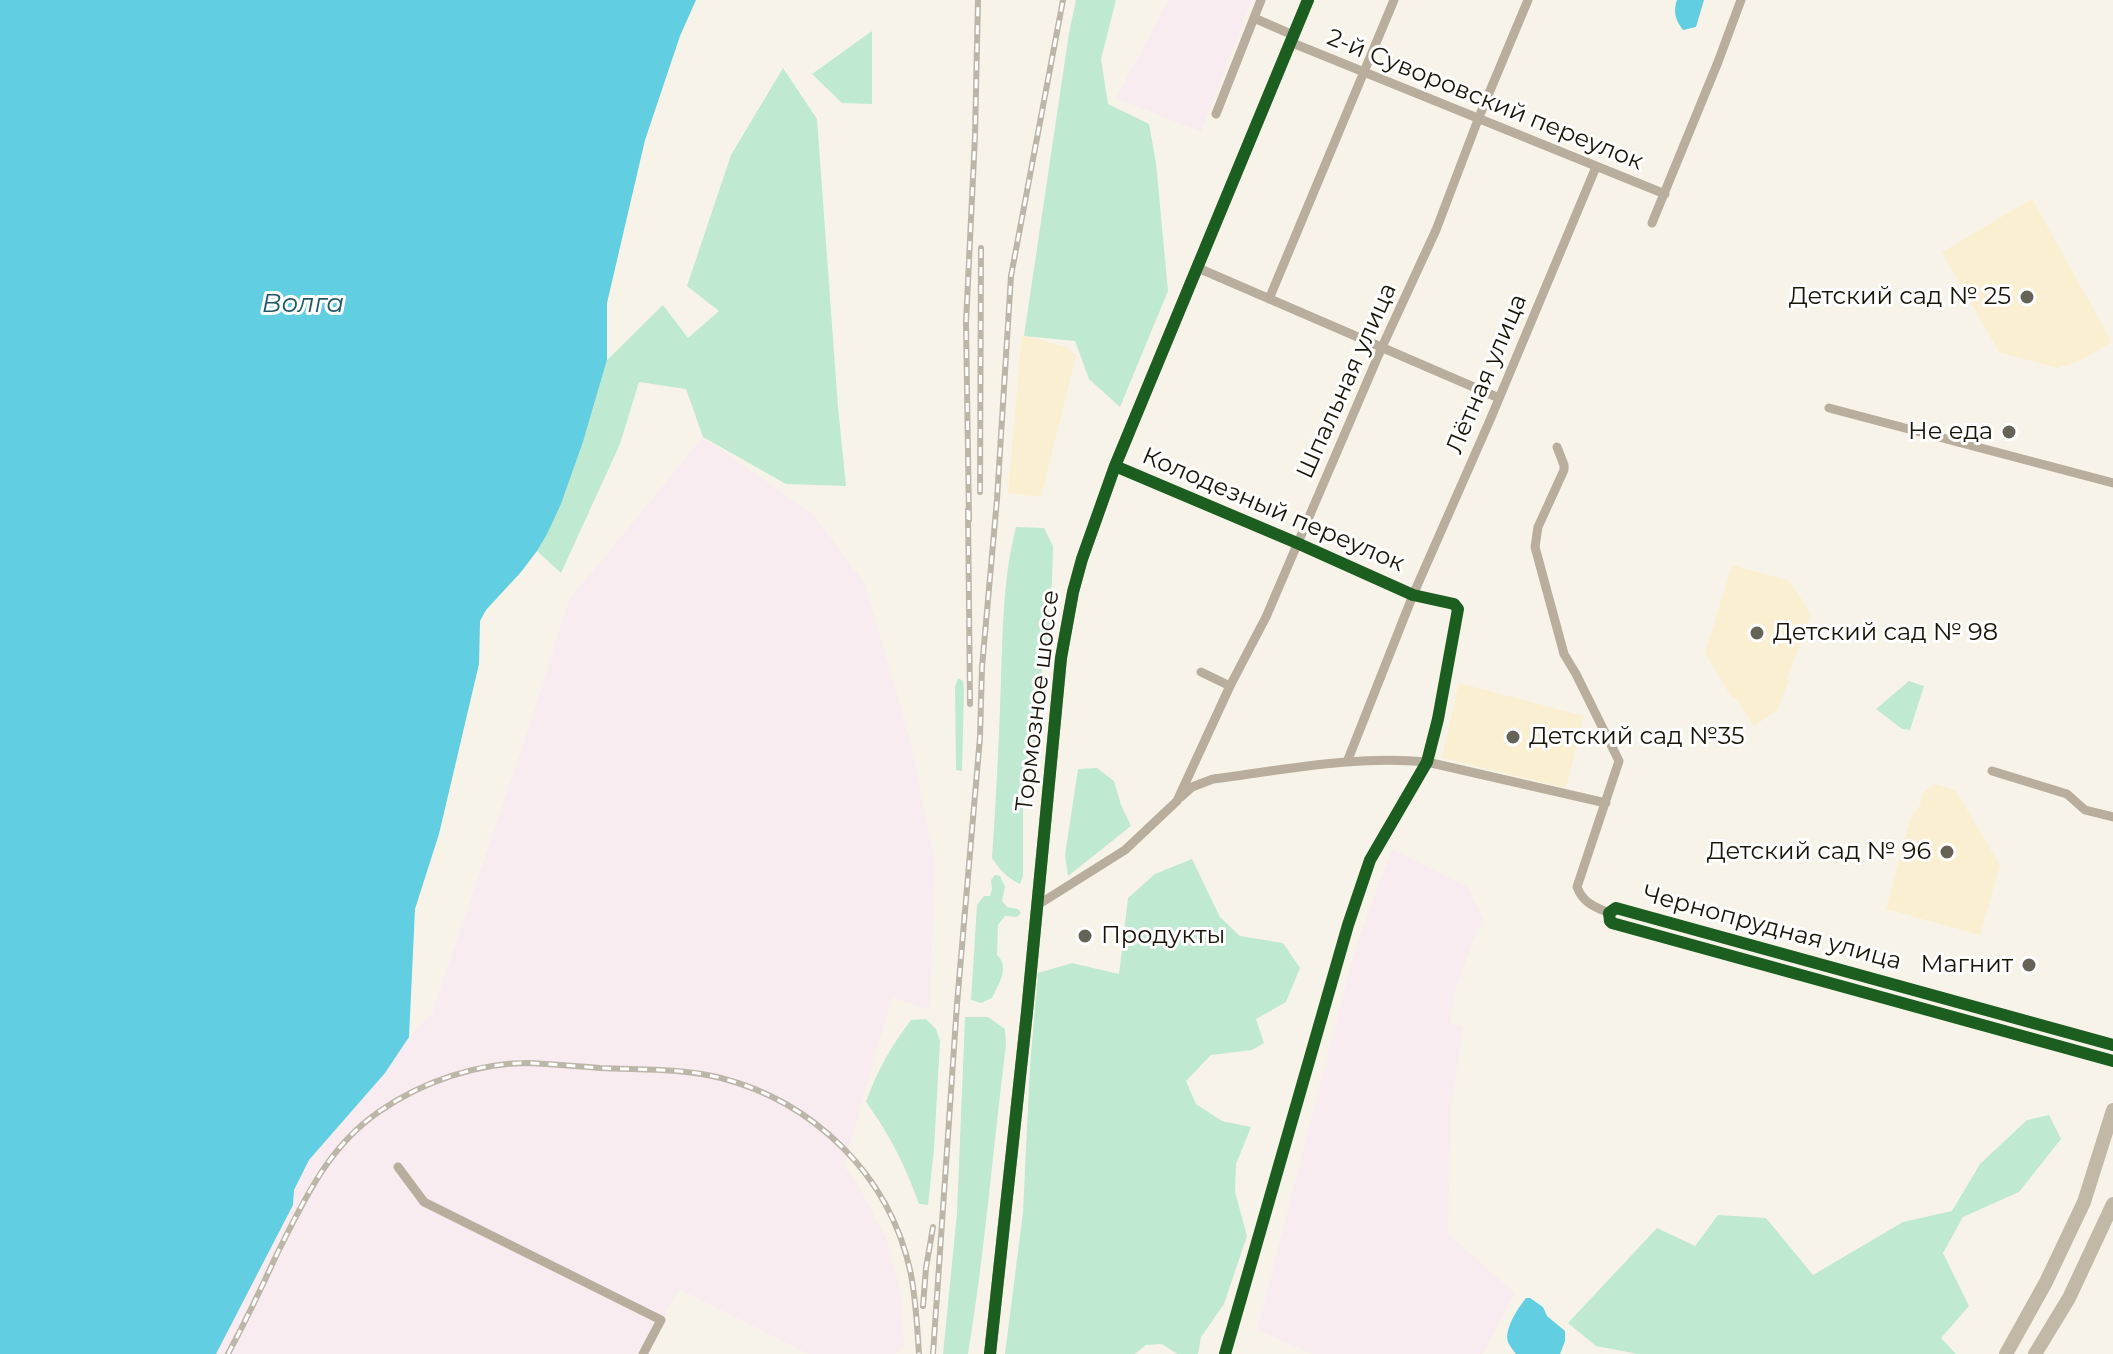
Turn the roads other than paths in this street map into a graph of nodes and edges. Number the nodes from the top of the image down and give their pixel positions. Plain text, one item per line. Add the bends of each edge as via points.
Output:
1 (1261, 0) edge
2 (1308, 0) edge
3 (1394, 0) edge
4 (1528, 0) edge
5 (1741, 0) edge
6 (1254, 18) junction
7 (1292, 38) junction
8 (1363, 71) junction
9 (1216, 114) dead end
10 (1479, 117) junction
11 (1596, 167) junction
12 (1665, 194) junction
13 (1652, 223) dead end
14 (1198, 268) junction
15 (1269, 299) junction
16 (1382, 347) junction
17 (1499, 398) junction
18 (1829, 408) dead end
19 (1557, 447) dead end
20 (1115, 466) junction
21 (2113, 483) edge
22 (1297, 543) junction
23 (1413, 595) junction
24 (1201, 672) dead end
25 (1230, 686) junction
26 (1347, 762) junction
27 (1427, 762) junction
28 (1992, 771) dead end
29 (1177, 801) junction
30 (1606, 803) junction
31 (2113, 817) edge
32 (1036, 906) junction
33 (1609, 913) junction
34 (2113, 1045) edge
35 (2113, 1061) edge
36 (2113, 1110) edge
37 (398, 1167) dead end
38 (2113, 1204) edge
39 (643, 1354) edge
40 (990, 1354) edge
41 (1225, 1354) edge
42 (2006, 1354) edge
43 (2035, 1354) edge

1 - 6 street
2 - 7 street, Тормозное шоссе
3 - 8 street
4 - 10 street, Шпальная улица
5 - 12 street
6 - 7 street, 2-й Суворовский переулок
6 - 9 street
7 - 8 street, 2-й Суворовский переулок
7 - 14 street, Тормозное шоссе
8 - 10 street, 2-й Суворовский переулок
8 - 15 street
10 - 11 street, 2-й Суворовский переулок
10 - 16 street, Шпальная улица via 1436,230
11 - 12 street, 2-й Суворовский переулок
11 - 17 street, Лётная улица
12 - 13 street
14 - 15 street
14 - 20 street, Тормозное шоссе
15 - 16 street
16 - 17 street
16 - 22 street, Шпальная улица
17 - 23 street, Лётная улица
18 - 21 street
19 - 30 street via 1565,468 1538,527 1535,547 1564,654 1619,761
20 - 22 street, Колодезный переулок
20 - 32 street, Тормозное шоссе via 1065,627
22 - 23 street, Колодезный переулок
22 - 25 street, Шпальная улица
23 - 26 street, Лётная улица
23 - 27 street, Колодезный переулок via 1458,609
24 - 25 street
25 - 29 street, Шпальная улица
26 - 27 street
26 - 29 street via 1213,779 1192,787
27 - 30 street
27 - 41 street via 1370,860
28 - 31 street via 2067,794 2085,810
29 - 32 street, Шпальная улица via 1125,850
30 - 33 street via 1577,887 1591,906
32 - 40 street, Тормозное шоссе
33 - 34 street, Чернопрудная улица via 1616,908
33 - 35 street, Чернопрудная улица via 1612,923
36 - 42 main road via 2084,1202
37 - 39 street via 424,1202 661,1320
38 - 43 main road via 2069,1298

